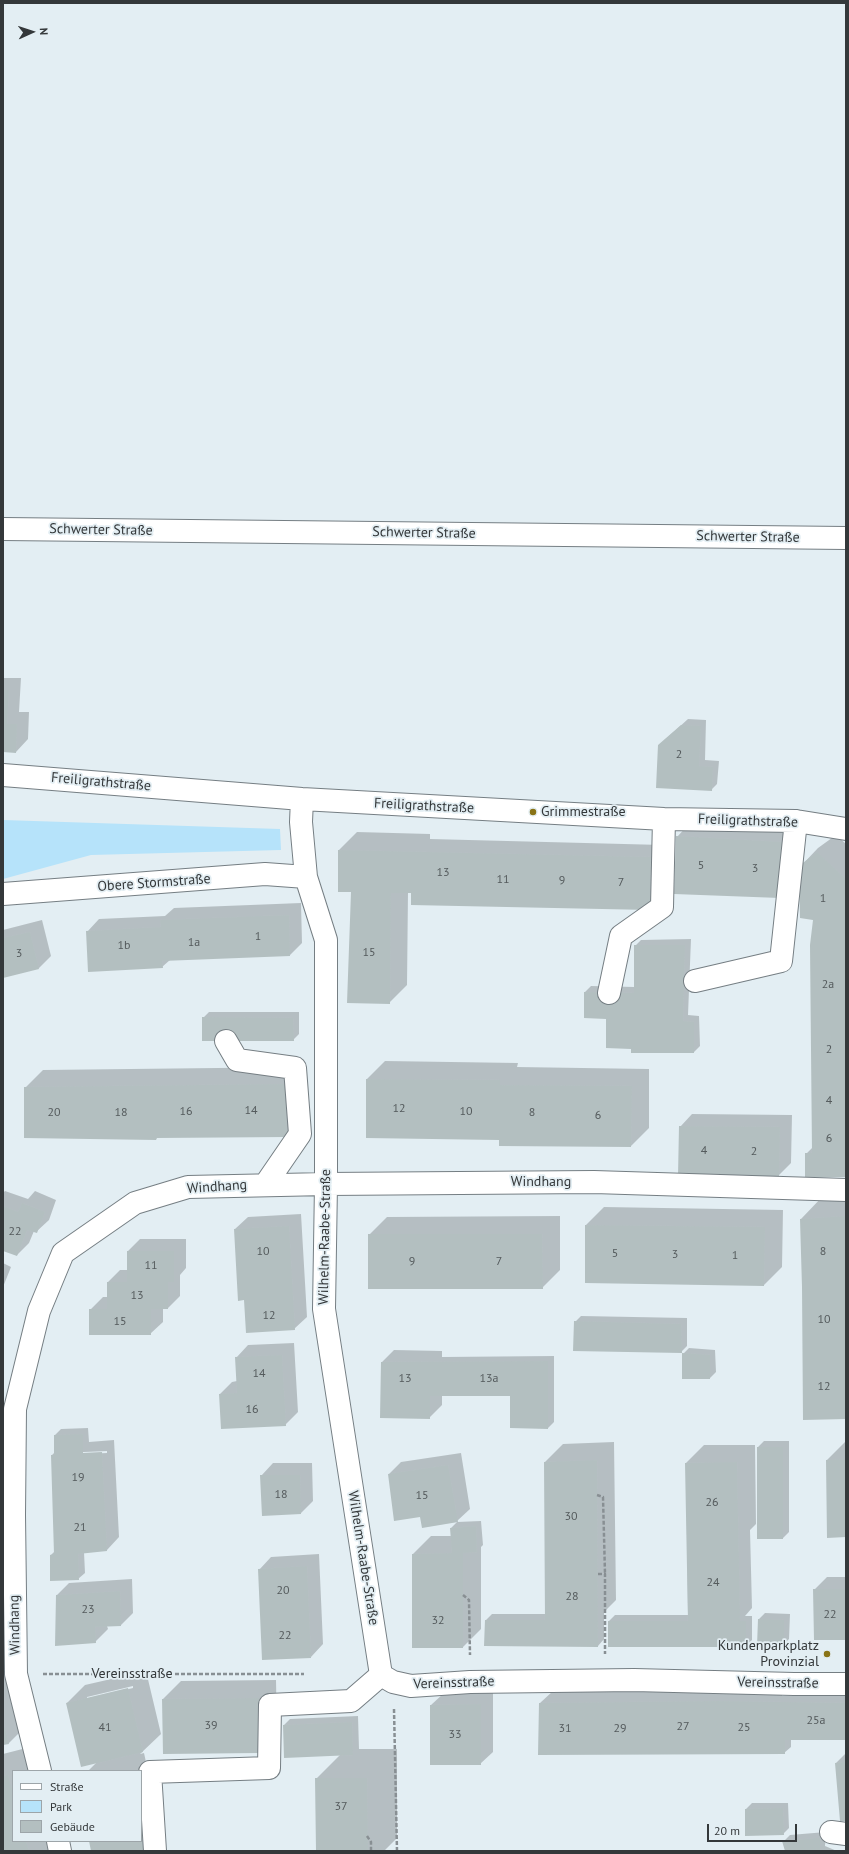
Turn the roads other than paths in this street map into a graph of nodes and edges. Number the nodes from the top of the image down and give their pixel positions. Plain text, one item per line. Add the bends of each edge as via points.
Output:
1 (3, 529) edge
2 (846, 538) edge
3 (3, 775) edge
4 (302, 799) junction
5 (664, 819) junction
6 (796, 822) junction
7 (846, 829) edge
8 (306, 877) junction
9 (3, 894) edge
10 (695, 981) dead end
11 (609, 993) dead end
12 (226, 1040) dead end
13 (266, 1184) junction
14 (326, 1184) junction
15 (846, 1190) edge
16 (387, 1679) junction
17 (846, 1684) edge
18 (40, 1770) edge
19 (155, 1851) edge

1 - 2 street, Schwerter Straße
3 - 4 street, Freiligrathstraße
4 - 5 street, Freiligrathstraße
4 - 8 street, Wilhelm-Raabe-Straße via 301,822
5 - 6 street, Freiligrathstraße
5 - 11 street via 662,907 620,936
6 - 7 street, Freiligrathstraße
6 - 10 street via 781,961
8 - 9 street, Obere Stormstraße via 265,874
8 - 14 street, Wilhelm-Raabe-Straße via 326,940
12 - 13 street via 237,1060 295,1068 300,1134
13 - 14 street, Windhang
13 - 18 street, Windhang via 188,1187 135,1203 63,1253 39,1311 15,1409 14,1515 16,1674
14 - 15 street, Windhang via 594,1182
14 - 16 street, Wilhelm-Raabe-Straße via 324,1309
16 - 17 street, Vereinsstraße via 411,1686 470,1682 605,1680
16 - 19 street via 351,1701 270,1705 269,1768 150,1772

